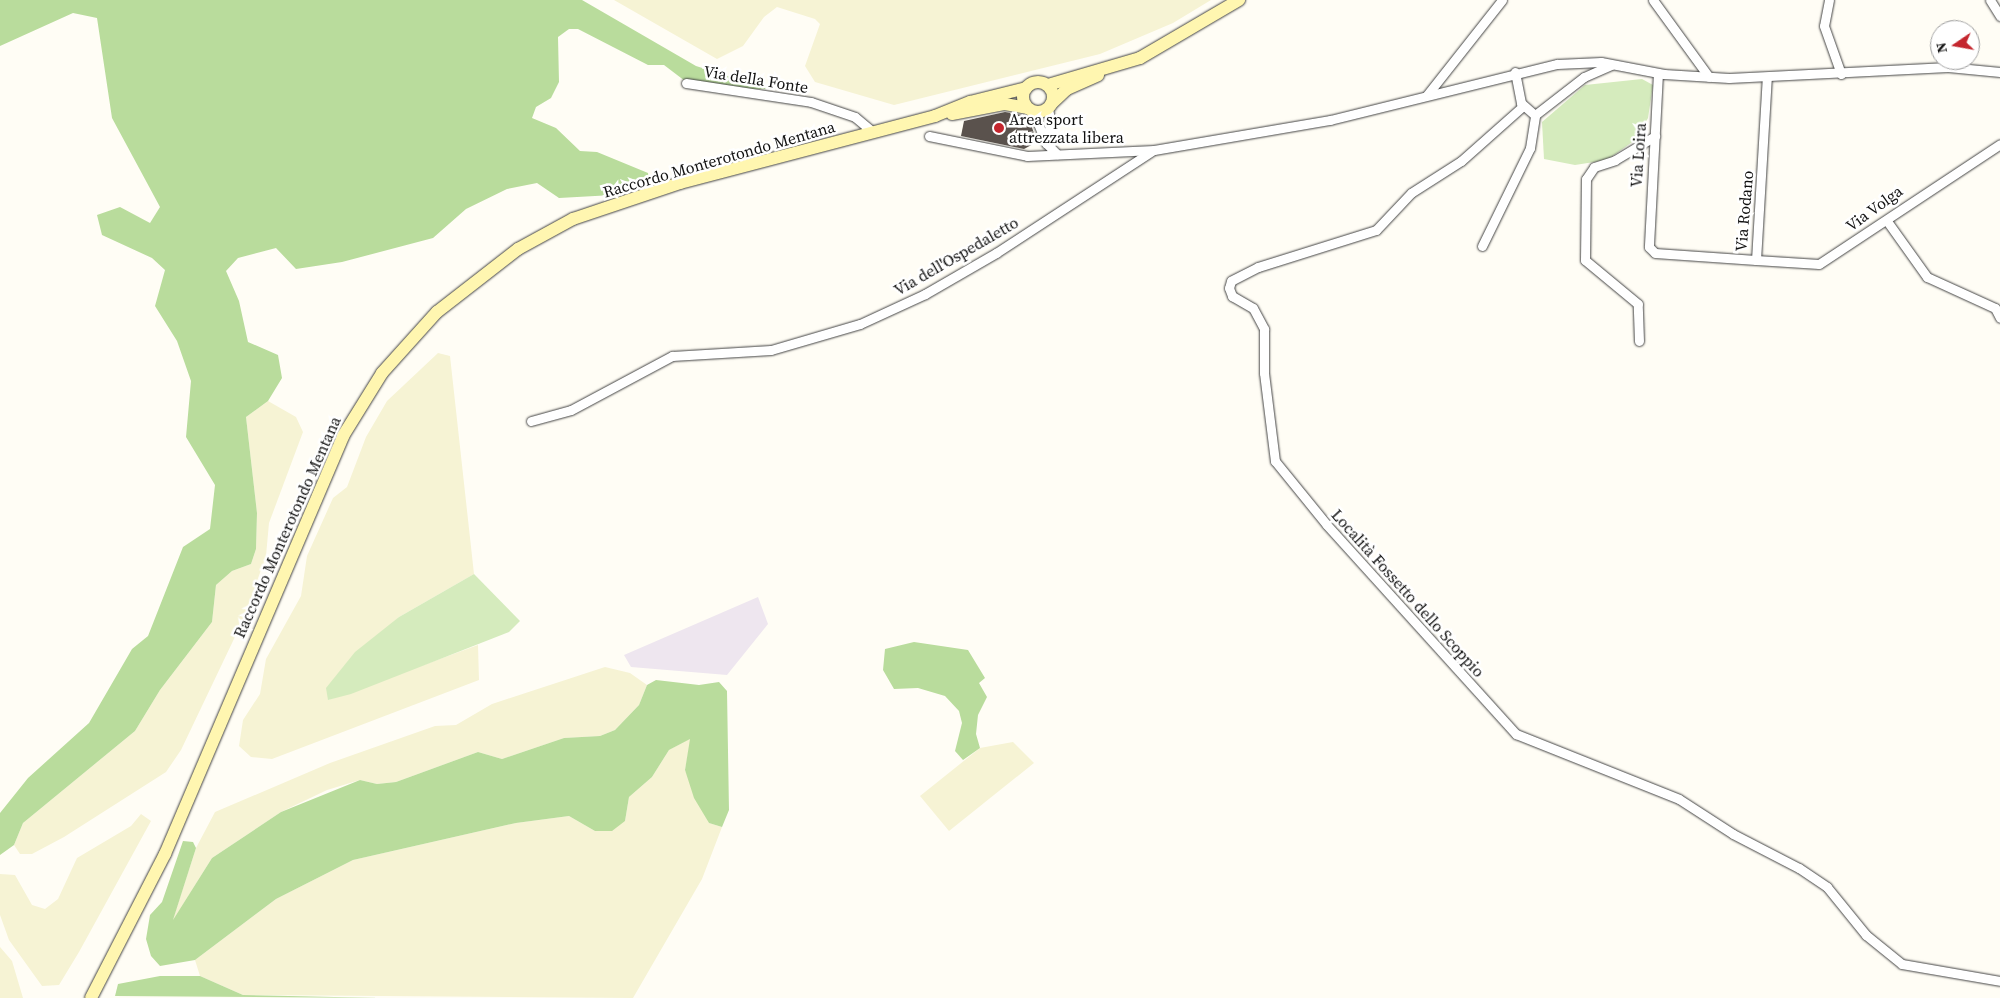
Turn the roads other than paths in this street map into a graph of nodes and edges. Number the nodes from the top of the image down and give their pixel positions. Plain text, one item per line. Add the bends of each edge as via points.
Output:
1 (1239, 0) edge
2 (1502, 0) edge
3 (1652, 0) edge
4 (1828, 0) edge
5 (1990, 0) edge
6 (2000, 16) edge
7 (1613, 64) junction
8 (1108, 68) junction
9 (1515, 72) junction
10 (2000, 72) edge
11 (1658, 73) junction
12 (1841, 74) junction
13 (1709, 77) junction
14 (1767, 77) junction
15 (686, 83) dead end
16 (1048, 85) junction
17 (1026, 88) junction
18 (1427, 96) junction
19 (1050, 106) junction
20 (1523, 106) junction
21 (1030, 109) junction
22 (1535, 115) junction
23 (935, 116) junction
24 (873, 132) junction
25 (929, 136) dead end
26 (1655, 136) junction
27 (1045, 139) junction
28 (2000, 144) edge
29 (1154, 150) junction
30 (1057, 154) junction
31 (1887, 221) junction
32 (1648, 239) joint
33 (1482, 246) dead end
34 (1756, 260) junction
35 (2000, 318) edge
36 (1640, 341) dead end
37 (531, 421) dead end
38 (2000, 980) edge
39 (91, 998) edge

1 - 8 main road via 1159,49
2 - 18 street
3 - 13 street via 1679,31
4 - 12 street via 1824,26
5 - 6 street
7 - 9 street via 1557,64
7 - 11 street
7 - 22 street via 1584,77
8 - 16 main road
8 - 19 main road via 1067,89
9 - 18 street
9 - 20 street
10 - 12 street via 1948,67
11 - 13 street
11 - 26 street, Via Loira
12 - 14 street
13 - 14 street
14 - 34 street, Via Rodano
15 - 24 street, Via della Fonte via 811,102 855,116
16 - 17 main road via 1034,82
16 - 19 main road via 1053,93
17 - 21 main road via 1023,100
17 - 23 main road, Raccordo Monterotondo Mentana via 970,102
18 - 29 street via 1330,120
19 - 21 main road
19 - 27 street via 1051,124
20 - 22 street
20 - 38 street, Località Fossetto dello Scoppio via 1461,162 1411,193 1376,230 1251,269 1231,281 1232,296 1253,308 1264,329 1264,373 1275,461 1327,525 1516,734 1679,799 1750,844 1799,868 1827,886 1866,935 1902,964
21 - 23 main road via 1005,104
21 - 27 street
22 - 33 street via 1530,148
23 - 24 main road, Raccordo Monterotondo Mentana
24 - 39 main road, Raccordo Monterotondo Mentana via 680,183 573,219 518,249 475,280 404,346 371,388 343,436 165,854
25 - 30 street via 1014,154
26 - 32 street, Via Loira
26 - 36 street via 1615,160 1594,168 1586,179 1585,260 1638,304
27 - 30 street
28 - 31 street, Via Volga via 1894,211
29 - 30 street
29 - 37 street, Via dell'Ospedaletto via 996,254 925,294 860,324 771,350 672,356 571,410
31 - 34 street, Via Volga via 1819,264
31 - 35 street via 1927,277 1995,308
32 - 34 street, Via Rodano via 1655,253

